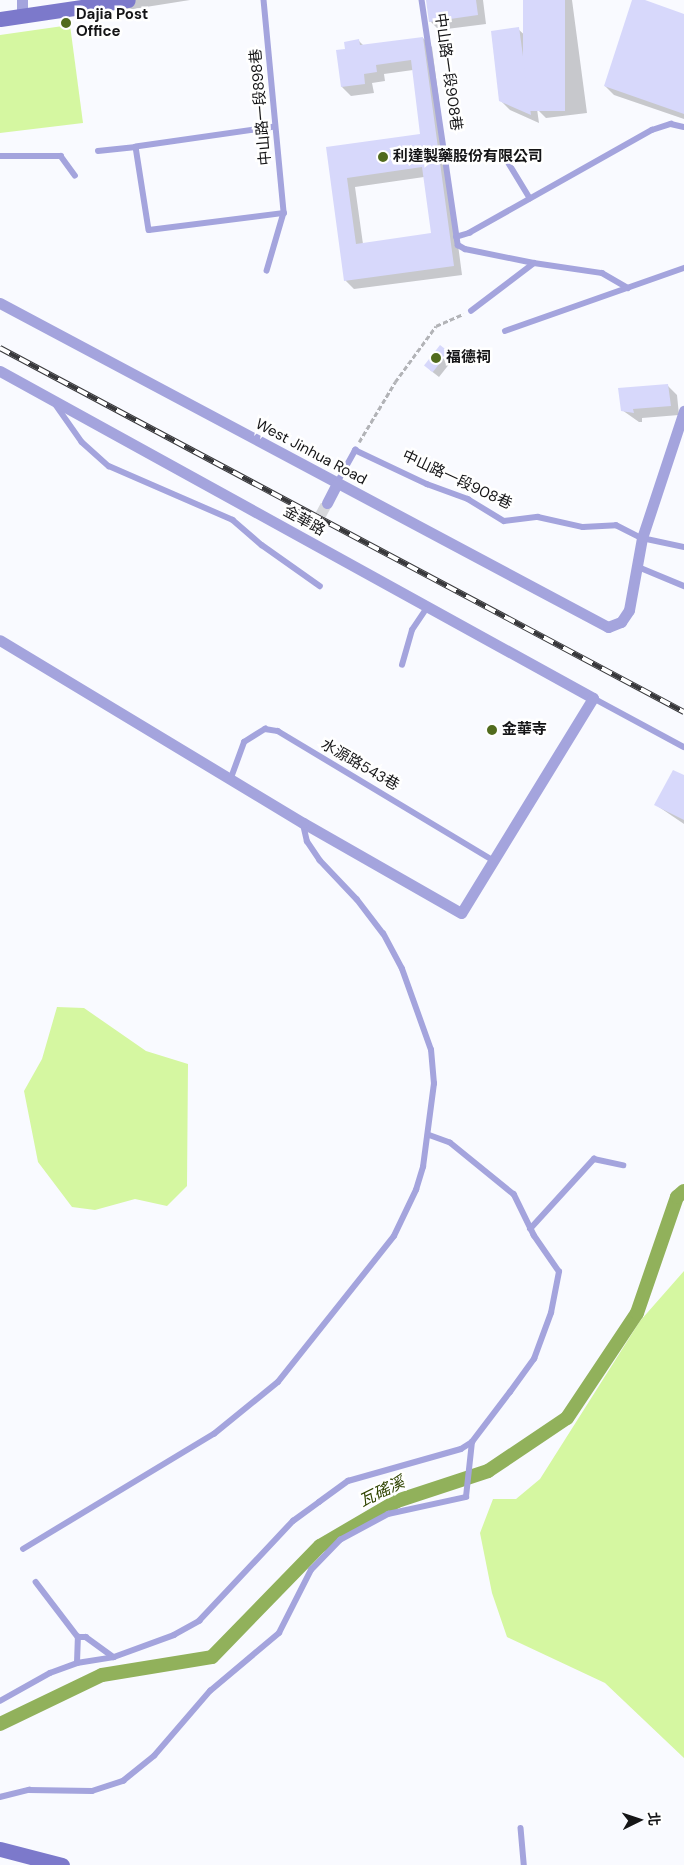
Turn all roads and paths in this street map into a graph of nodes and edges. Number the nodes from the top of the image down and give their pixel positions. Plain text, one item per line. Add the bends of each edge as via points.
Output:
1 (128, 0) edge
2 (264, 0) edge
3 (422, 0) edge
4 (112, 1) edge
5 (22, 8) edge
6 (0, 19) edge
7 (276, 127) junction
8 (684, 127) edge
9 (136, 147) junction
10 (98, 151) dead end
11 (502, 152) dead end
12 (0, 156) edge
13 (75, 175) dead end
14 (530, 198) junction
15 (284, 213) junction
16 (456, 237) junction
17 (534, 263) junction
18 (684, 268) edge
19 (267, 271) dead end
20 (628, 288) junction
21 (0, 303) edge
22 (471, 311) joint
23 (505, 331) dead end
24 (0, 371) edge
25 (52, 400) junction
26 (684, 411) edge
27 (355, 450) junction
28 (337, 483) junction
29 (327, 503) tunnel mouth
30 (642, 538) junction
31 (684, 547) edge
32 (636, 566) junction
33 (320, 586) dead end
34 (684, 586) edge
35 (428, 606) junction
36 (0, 640) edge
37 (402, 665) dead end
38 (593, 698) junction
39 (684, 748) edge
40 (231, 778) junction
41 (303, 823) junction
42 (493, 860) junction
43 (428, 1135) junction
44 (624, 1164) dead end
45 (530, 1229) junction
46 (472, 1442) junction
47 (23, 1549) dead end
48 (36, 1582) dead end
49 (78, 1637) junction
50 (114, 1657) junction
51 (77, 1663) junction
52 (0, 1701) edge
53 (0, 1797) edge
54 (521, 1828) dead end
55 (0, 1849) edge
56 (62, 1865) edge
57 (524, 1865) edge

1 - 4 street
2 - 7 lane, 中山路一段898巷
3 - 16 lane, 中山路一段908巷
4 - 5 street
5 - 6 street
7 - 9 lane
7 - 15 lane, 中山路一段898巷
8 - 14 lane via 671,124 652,130
9 - 10 lane
9 - 15 lane via 149,230
11 - 14 lane
12 - 13 lane via 61,156
14 - 16 lane via 469,234
15 - 19 lane
16 - 17 lane via 462,249
17 - 20 lane via 609,274
17 - 22 lane
18 - 20 lane
20 - 23 lane
21 - 28 street, West Jinhua Road
22 - 27 path via 436,326 395,382
24 - 25 street, 金華路
25 - 33 lane via 82,442 108,466 233,520 262,546
25 - 35 street, 金華路 via 311,535
26 - 30 street
27 - 28 lane
27 - 30 lane, 中山路一段908巷 via 427,484 468,499 504,521 538,517 583,527 616,525
28 - 29 street
28 - 32 street, West Jinhua Road via 608,627 621,622 629,610
30 - 31 lane, 中山路一段908巷
30 - 32 street
32 - 34 lane
35 - 37 lane via 412,630
35 - 38 street, 金華路
36 - 40 street
38 - 39 lane
38 - 42 street
40 - 41 street
40 - 42 lane, 水源路543巷 via 244,742 265,729 278,731
41 - 42 street via 460,914
41 - 43 lane via 307,842 373,920 402,969 431,1050 434,1084
43 - 45 lane via 450,1143 478,1168 502,1183 514,1195
43 - 47 lane via 416,1190 394,1236 278,1382 214,1434
44 - 45 lane via 594,1159
45 - 46 lane via 559,1272 551,1313 534,1359
46 - 50 lane via 461,1449 348,1481 294,1521 199,1621 174,1635
46 - 53 lane via 466,1497 388,1514 340,1540 311,1570 279,1633 210,1691 154,1756 123,1781 92,1791 29,1790
48 - 49 lane
49 - 50 lane via 86,1637
49 - 51 lane
50 - 51 lane
51 - 52 lane via 50,1673
54 - 57 lane
55 - 56 street

